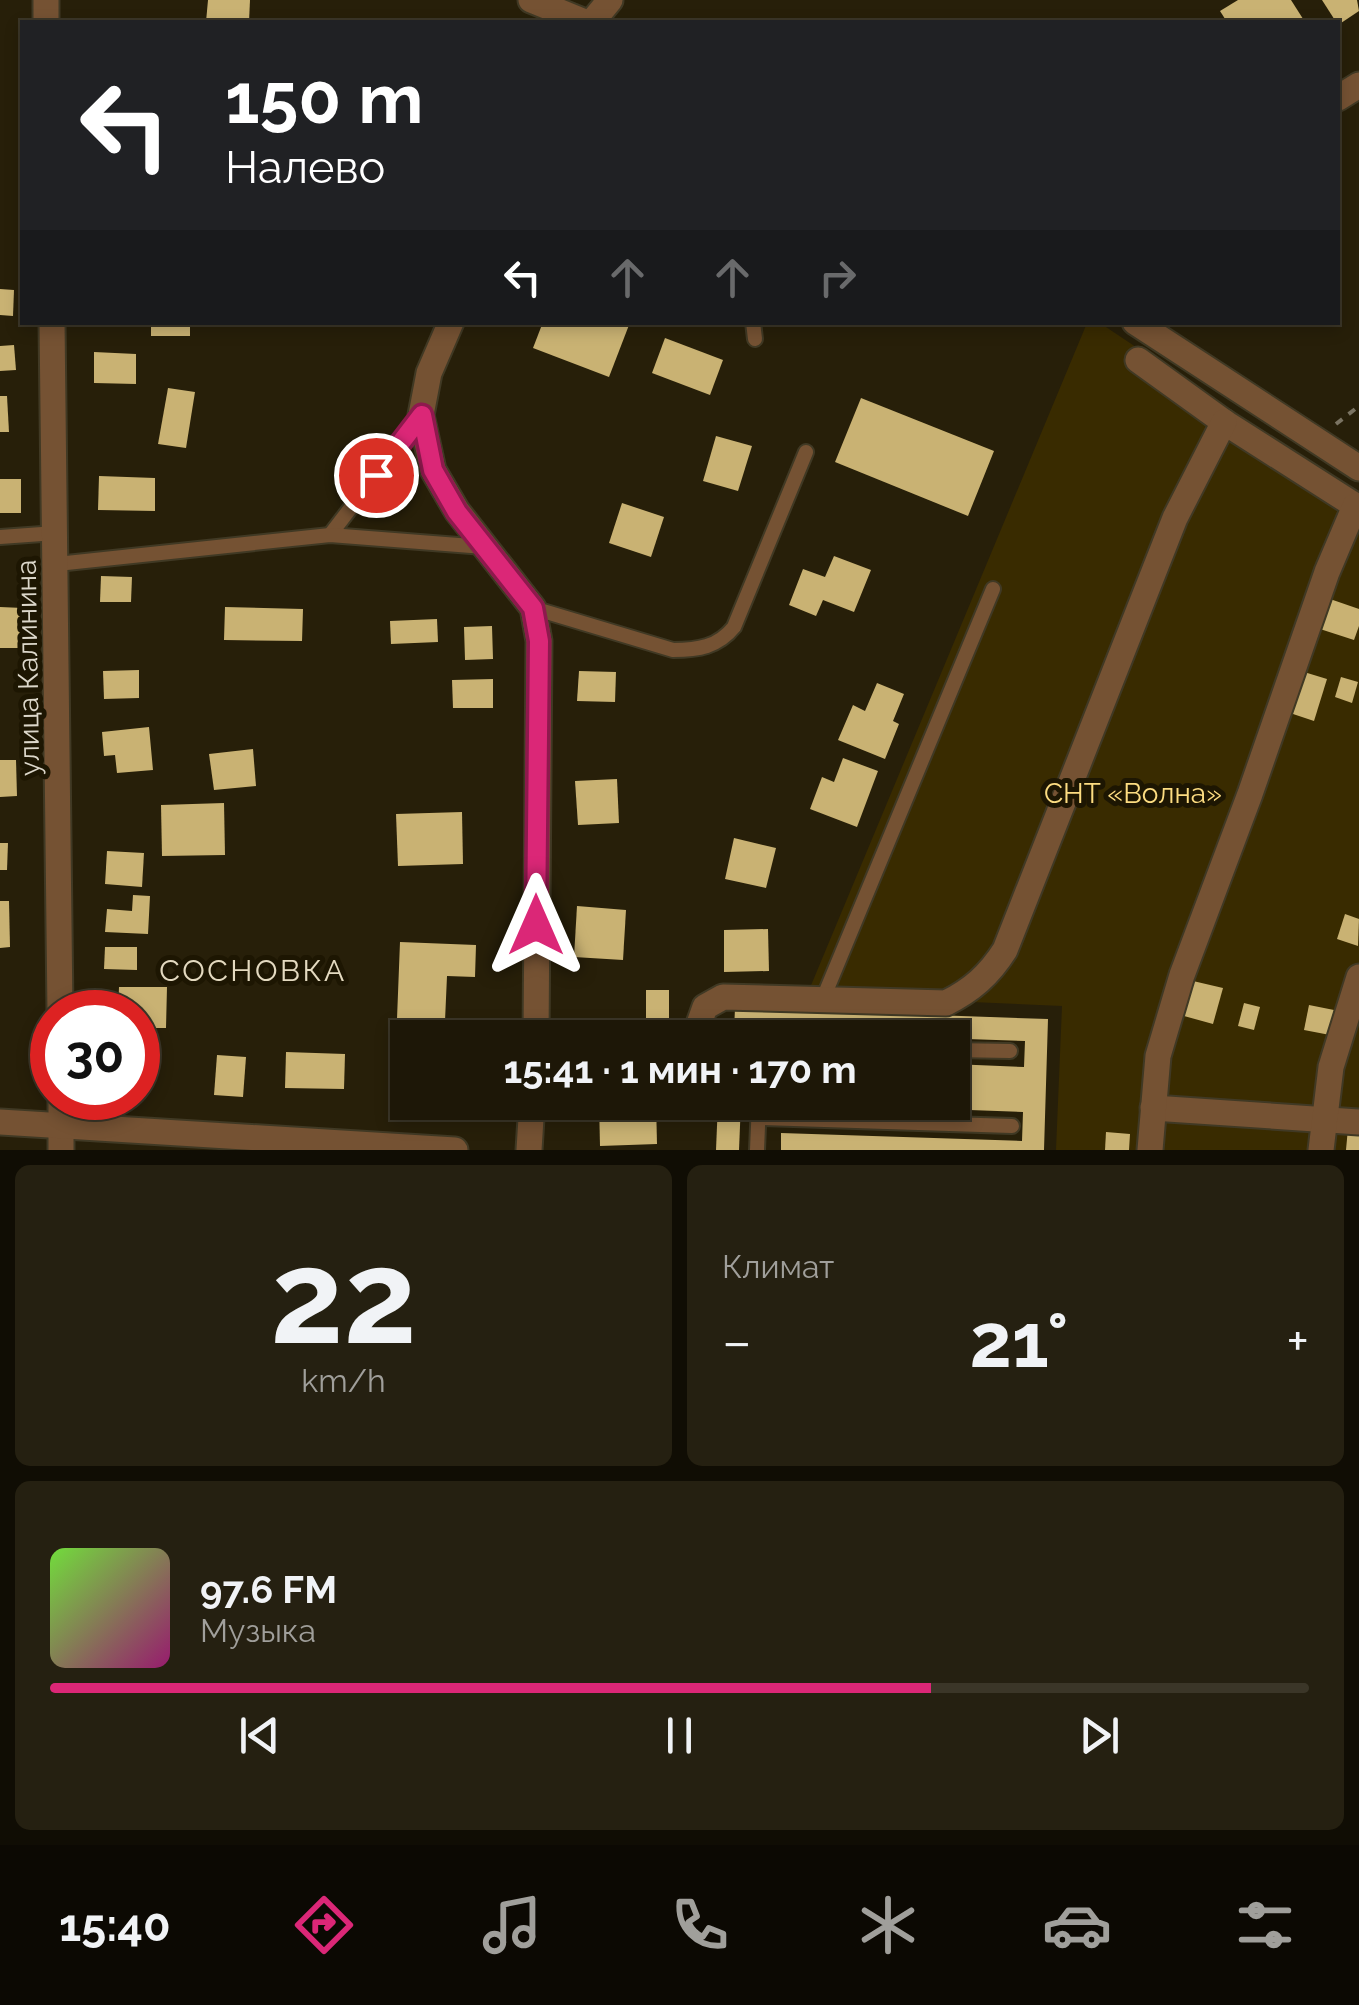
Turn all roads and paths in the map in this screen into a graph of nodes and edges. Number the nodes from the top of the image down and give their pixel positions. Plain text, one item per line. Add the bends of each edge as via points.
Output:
1 (531, 0) edge
2 (610, 0) edge
3 (583, 20) edge
4 (590, 20) edge
5 (52, 325) edge
6 (451, 325) edge
7 (753, 325) edge
8 (1139, 325) edge
9 (754, 339) dead end
10 (1138, 360) dead end
11 (422, 415) junction
12 (1224, 422) junction
13 (806, 452) dead end
14 (1359, 468) edge
15 (1357, 507) edge
16 (56, 533) junction
17 (330, 535) junction
18 (0, 537) edge
19 (484, 548) junction
20 (57, 564) junction
21 (993, 588) dead end
22 (533, 608) junction
23 (1359, 976) edge
24 (60, 990) edge
25 (822, 1001) junction
26 (536, 1020) edge
27 (701, 1020) edge
28 (970, 1050) edge
29 (1010, 1051) dead end
30 (1152, 1108) junction
31 (530, 1120) edge
32 (758, 1120) edge
33 (917, 1120) edge
34 (1324, 1120) junction
35 (0, 1122) edge
36 (1359, 1122) edge
37 (1012, 1126) dead end
38 (61, 1138) edge
39 (455, 1150) edge
40 (528, 1150) edge
41 (757, 1150) edge
42 (1150, 1150) edge
43 (1321, 1150) edge

1 - 3 street
2 - 4 street
5 - 16 street, улица Калинина
6 - 11 street via 430,373
7 - 9 lane
8 - 14 street
10 - 12 street
11 - 17 lane
11 - 19 street via 433,470
12 - 15 street
12 - 25 street via 1174,518 992,970 946,1003
13 - 22 lane via 724,639 673,650
15 - 30 street via 1327,572 1182,975 1158,1056
16 - 18 lane
16 - 20 street, улица Калинина
17 - 19 lane
17 - 20 lane
19 - 22 street
20 - 24 street, улица Калинина
21 - 25 lane
22 - 26 street via 539,641
23 - 34 street via 1331,1068
25 - 27 street via 722,998 706,1007
28 - 29 lane
30 - 34 street
30 - 42 street
31 - 40 street
32 - 41 lane
33 - 37 lane
34 - 36 street
34 - 43 street
35 - 38 street
38 - 39 street

